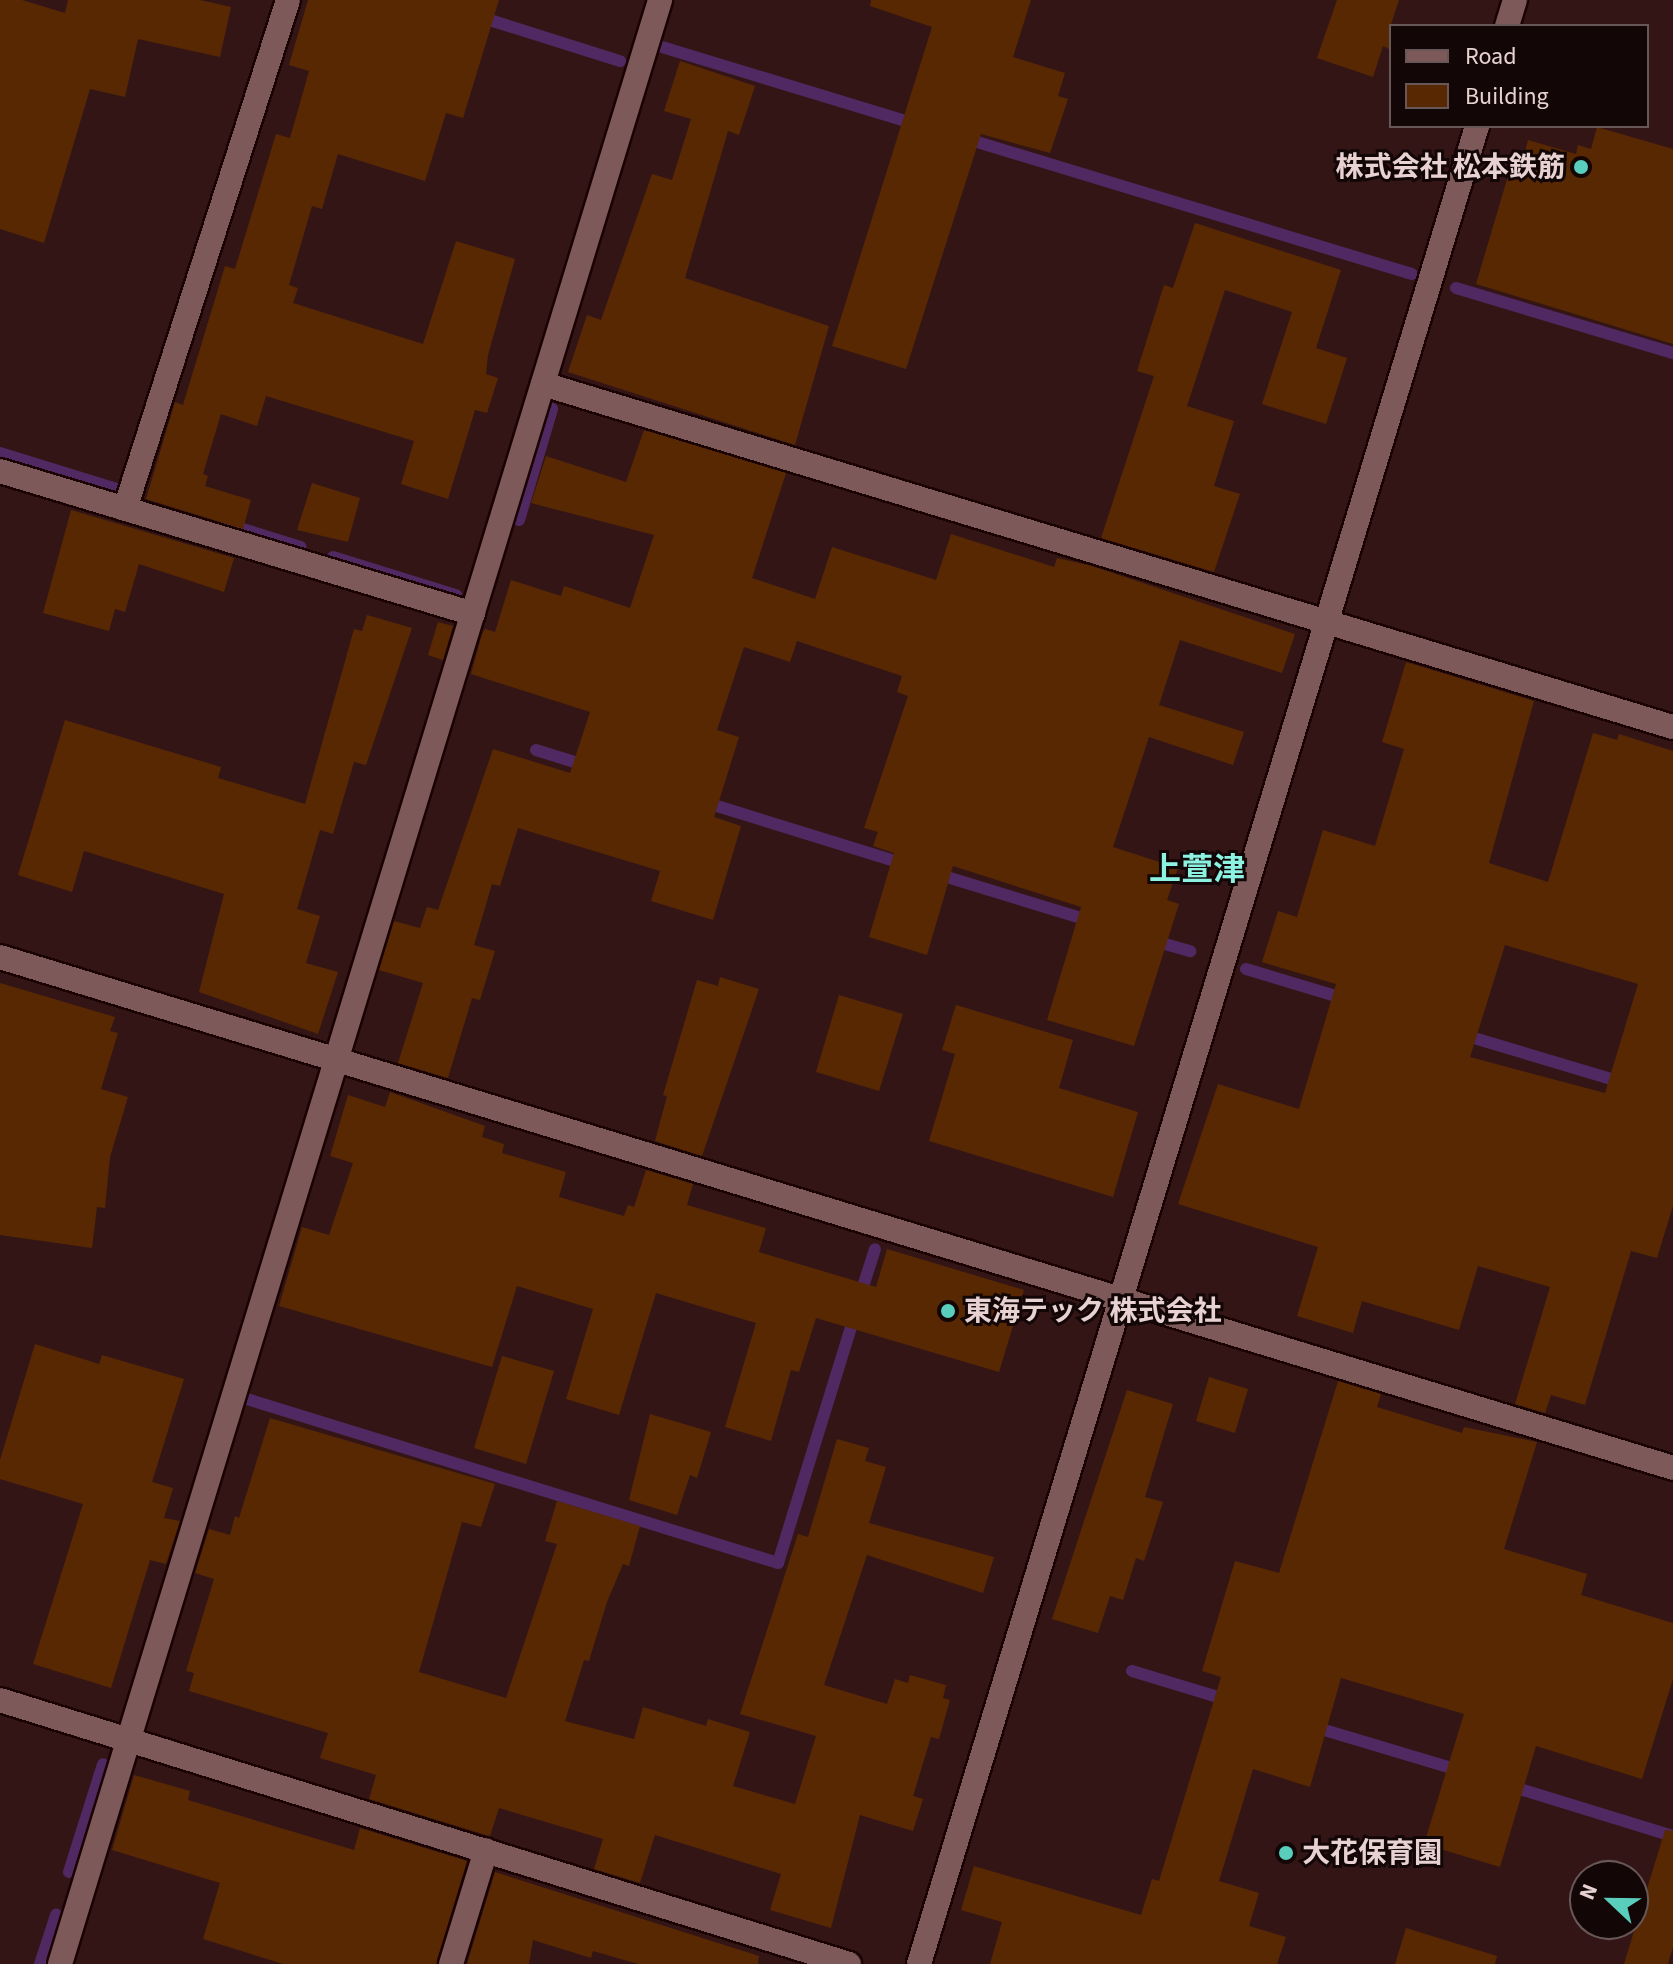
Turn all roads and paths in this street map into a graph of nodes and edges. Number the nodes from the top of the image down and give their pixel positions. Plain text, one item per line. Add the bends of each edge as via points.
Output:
1 (288, 0) edge
2 (660, 0) edge
3 (1515, 0) edge
4 (1508, 24) edge
5 (1476, 128) edge
6 (543, 384) junction
7 (0, 471) edge
8 (125, 509) junction
9 (473, 614) junction
10 (1327, 621) junction
11 (1673, 727) edge
12 (0, 957) edge
13 (337, 1060) junction
14 (1121, 1299) junction
15 (1673, 1468) edge
16 (0, 1700) edge
17 (130, 1739) junction
18 (486, 1850) junction
19 (60, 1964) edge
20 (451, 1964) edge
21 (849, 1964) edge
22 (919, 1964) edge

1 - 8 street
2 - 6 street
3 - 4 street
5 - 10 street
6 - 9 street
6 - 10 street
7 - 8 street
8 - 9 street
9 - 13 street
10 - 11 street
10 - 14 street
12 - 13 street
13 - 14 street
13 - 17 street
14 - 15 street
14 - 22 street
16 - 17 street
17 - 18 street
17 - 19 street
18 - 20 street
18 - 21 street

